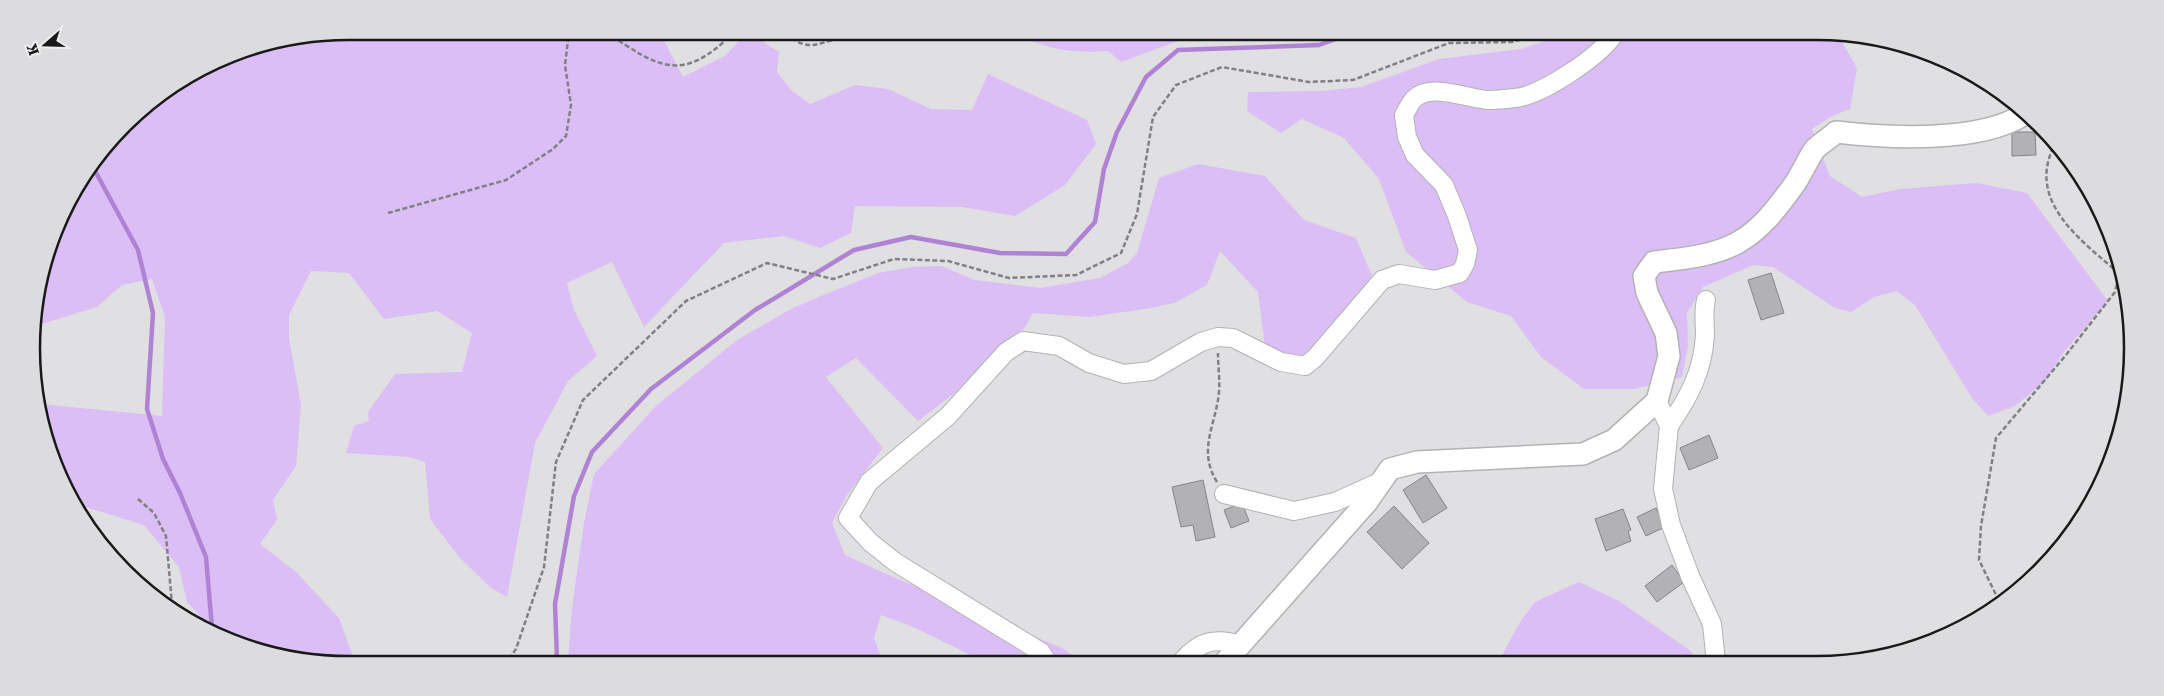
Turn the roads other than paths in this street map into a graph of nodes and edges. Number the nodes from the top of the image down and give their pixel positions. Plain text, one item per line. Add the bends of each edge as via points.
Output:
1 (1610, 40) edge
2 (2020, 117) edge
3 (1706, 300) dead end
4 (1657, 401) junction
5 (1669, 426) junction
6 (1384, 479) junction
7 (1224, 494) road end
8 (1240, 645) junction
9 (1044, 656) edge
10 (1185, 656) edge
11 (1230, 656) edge
12 (1715, 656) edge

1 - 9 street via 1603,49 1559,80 1517,98 1487,100 1440,91 1414,98 1404,115 1407,137 1415,155 1444,185 1457,216 1468,250 1466,264 1460,274 1435,280 1399,274 1382,280 1305,366 1281,362 1233,338 1218,337 1201,342 1151,371 1124,374 1089,364 1059,346 1022,341 1006,352 948,416 869,482 848,518 870,542 895,562
2 - 4 street via 2008,124 1939,137 1836,132 1814,150 1776,211 1749,237 1722,251 1654,262 1644,276 1647,293 1666,333 1669,356
3 - 5 street via 1700,372 1688,399
4 - 5 street
4 - 6 street via 1614,440 1583,454 1417,462 1390,469
5 - 12 street via 1663,489 1671,525 1712,624
6 - 7 street via 1335,502 1294,511
6 - 8 street
8 - 10 street via 1224,639 1209,641
8 - 11 street

